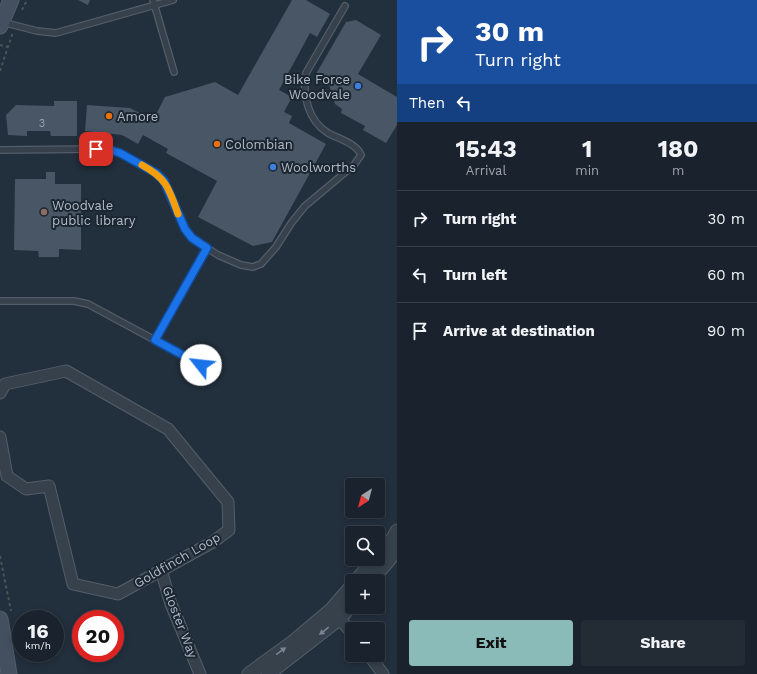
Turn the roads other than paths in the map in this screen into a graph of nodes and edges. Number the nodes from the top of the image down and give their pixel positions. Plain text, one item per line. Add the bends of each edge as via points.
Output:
1 (10, 0) edge
2 (173, 0) edge
3 (154, 3) edge
4 (345, 6) dead end
5 (4, 23) edge
6 (174, 72) dead end
7 (0, 150) edge
8 (207, 248) junction
9 (0, 301) edge
10 (155, 340) junction
11 (201, 365) dead end
12 (0, 394) edge
13 (0, 437) edge
14 (397, 531) edge
15 (385, 548) edge
16 (397, 550) edge
17 (369, 566) edge
18 (161, 570) junction
19 (362, 574) edge
20 (377, 574) edge
21 (345, 598) edge
22 (345, 608) edge
23 (336, 614) junction
24 (0, 618) edge
25 (345, 625) edge
26 (374, 662) edge
27 (9, 674) edge
28 (200, 674) edge
29 (249, 674) edge
30 (268, 674) edge
31 (383, 674) edge

1 - 5 main road
2 - 3 lane
3 - 5 lane via 56,33
3 - 6 lane
4 - 8 lane via 306,72 306,94 309,111 316,122 326,132 355,147 361,155 360,159 305,206 261,264 253,267 241,266
7 - 8 lane via 96,149 120,153 156,173 164,181 185,229 192,238
8 - 10 lane
9 - 10 lane via 74,301 88,304
10 - 11 lane
12 - 18 street, Goldfinch Loop via 5,384 66,372 168,429 228,502 229,530 213,542
13 - 18 street, Goldfinch Loop via 7,476 26,489 49,486 73,584 118,594
14 - 15 street
16 - 20 street
17 - 19 street
18 - 28 street, Gloster Way
21 - 23 street
22 - 23 street
23 - 25 street
29 -> 23 street
23 -> 30 street
24 - 27 main road
26 - 31 street

